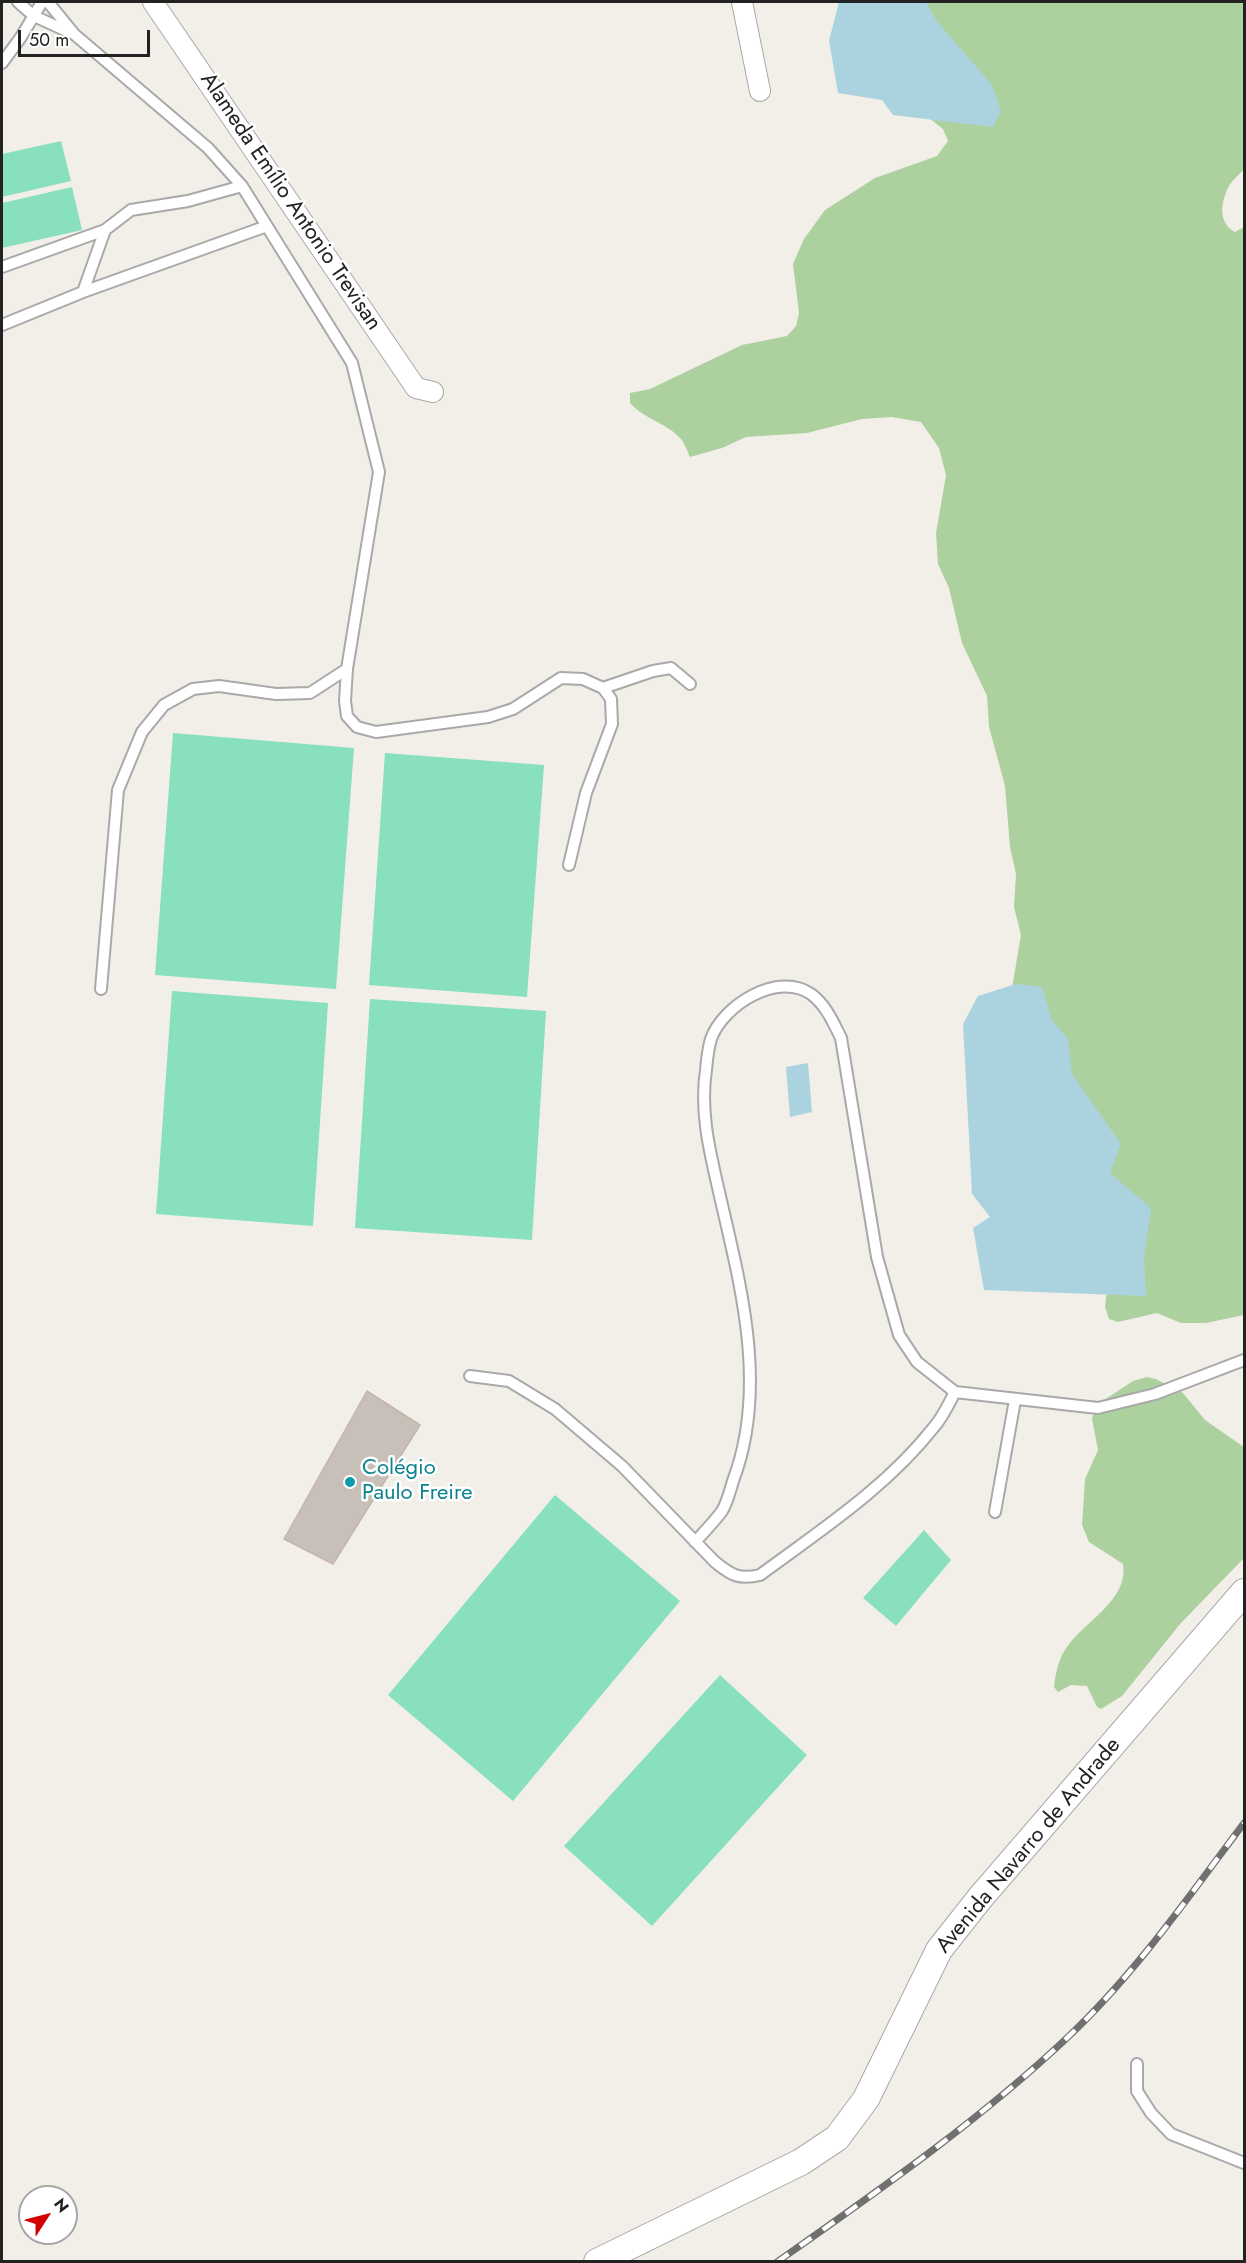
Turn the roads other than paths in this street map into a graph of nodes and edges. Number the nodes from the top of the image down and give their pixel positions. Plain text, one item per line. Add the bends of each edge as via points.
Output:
1 (18, 2) edge
2 (42, 2) edge
3 (48, 2) edge
4 (153, 2) edge
5 (742, 2) edge
6 (34, 16) junction
7 (74, 34) junction
8 (2, 63) edge
9 (760, 91) dead end
10 (242, 186) junction
11 (267, 226) junction
12 (105, 230) junction
13 (2, 267) edge
14 (83, 292) junction
15 (2, 325) edge
16 (433, 392) dead end
17 (347, 669) junction
18 (690, 684) dead end
19 (603, 688) junction
20 (569, 865) dead end
21 (101, 989) dead end
22 (1245, 1360) edge
23 (470, 1376) dead end
24 (955, 1392) junction
25 (1015, 1400) junction
26 (995, 1512) dead end
27 (695, 1542) junction
28 (1245, 1592) edge
29 (1137, 2064) dead end
30 (1245, 2163) edge
31 (597, 2262) edge

1 - 6 lane
2 - 6 lane
3 - 7 lane
4 - 16 street, Alameda Emílio Antonio Trevisan via 416,388
5 - 9 street
6 - 7 lane
6 - 8 lane
7 - 10 lane via 208,148
10 - 11 lane
10 - 12 lane via 188,201 131,210
11 - 14 lane
11 - 17 lane via 352,363 379,472
12 - 13 lane
12 - 14 lane
14 - 15 lane
17 - 19 lane via 347,716 357,727 376,732 488,717 513,709 561,678 583,679
17 - 21 lane via 310,693 276,694 219,686 194,689 164,705 142,732 118,790
18 - 19 lane via 671,668
19 - 20 lane via 611,699 612,724 586,793
22 - 25 lane via 1155,1394 1098,1408
23 - 27 lane via 509,1381 555,1409 622,1466
24 - 25 lane
24 - 27 lane via 936,1426 901,1467 760,1575 731,1575
24 - 27 lane via 917,1362 899,1335 877,1257 841,1038 828,1011 810,994 788,985 766,989 727,1016 711,1038 705,1072 705,1133 749,1341 750,1406 742,1459 723,1509
25 - 26 lane
28 - 31 street, Avenida Navarro de Andrade via 939,1950 866,2099 837,2138 801,2163
29 - 30 lane via 1137,2091 1171,2134

